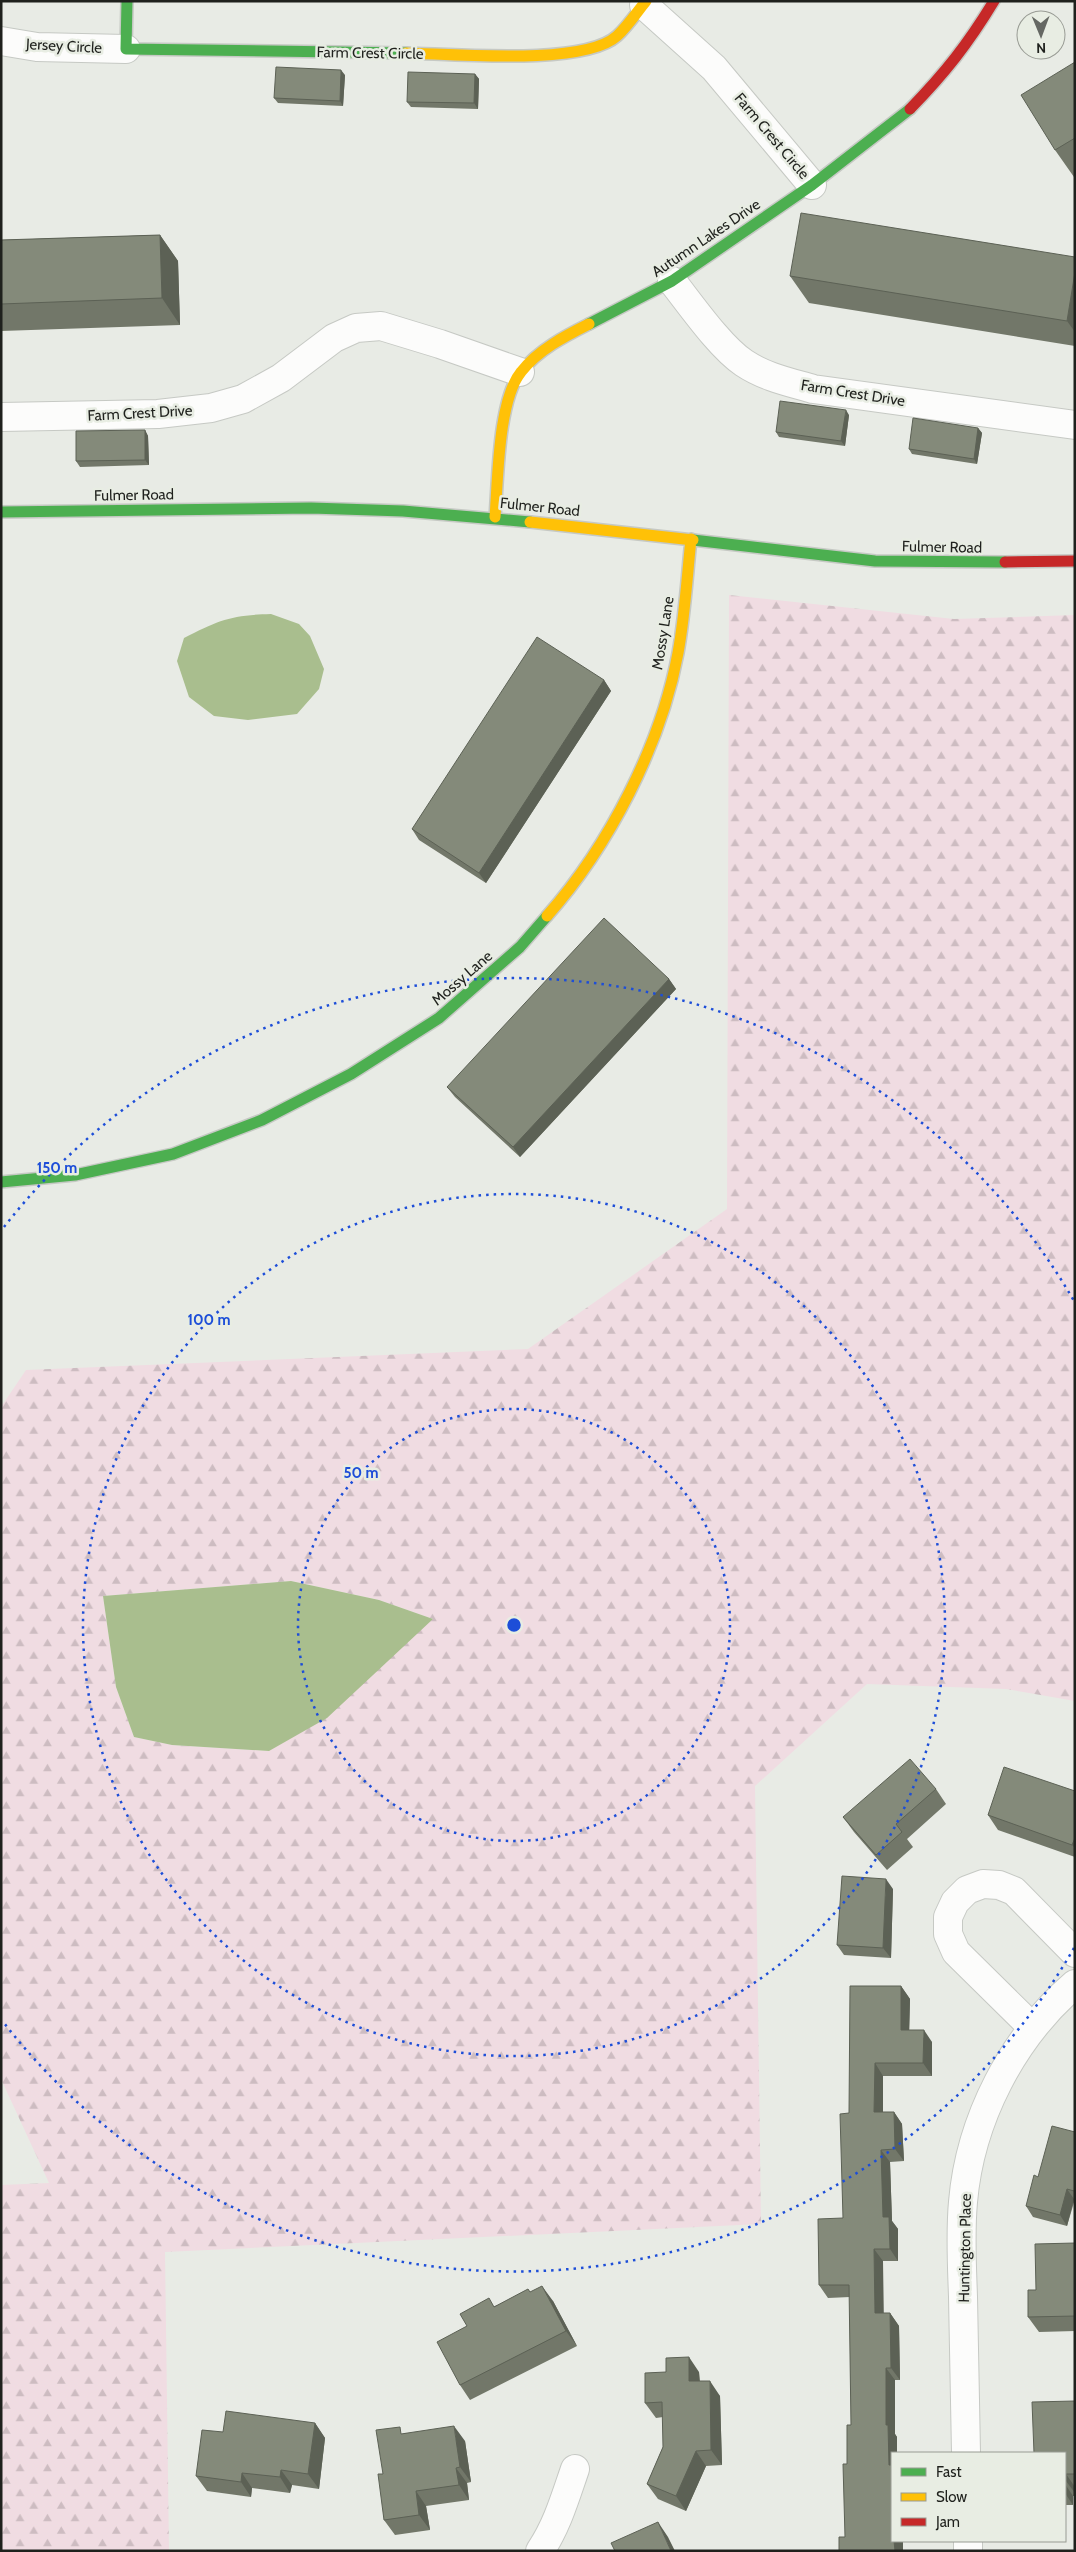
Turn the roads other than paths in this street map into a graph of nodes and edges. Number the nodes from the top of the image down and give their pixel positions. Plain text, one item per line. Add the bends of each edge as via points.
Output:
1 (127, 1) edge
2 (994, 1) edge
3 (645, 3) edge
4 (1, 41) edge
5 (126, 49) junction
6 (812, 185) junction
7 (672, 282) junction
8 (520, 372) junction
9 (1, 417) edge
10 (1075, 425) edge
11 (1, 512) edge
12 (495, 517) junction
13 (692, 539) junction
14 (1075, 561) edge
15 (1, 1182) edge
16 (1075, 1953) edge
17 (1075, 1984) edge
18 (1032, 2027) junction
19 (966, 2452) edge
20 (575, 2469) dead end
21 (540, 2551) edge

1 - 5 street
2 - 6 street, Autumn Lakes Drive via 970,41 940,78 908,110
3 - 5 street, Farm Crest Circle via 616,37 593,49 545,55
3 - 6 street, Farm Crest Circle via 714,68
4 - 5 street, Jersey Circle via 37,47
6 - 7 street, Autumn Lakes Drive
7 - 8 street, Autumn Lakes Drive via 558,338
7 - 10 street, Farm Crest Drive via 743,363 774,378 813,389
8 - 9 street, Farm Crest Drive via 381,326 356,328 334,338 282,378 243,399 211,408 158,414
8 - 12 street, Autumn Lakes Drive via 505,408
11 - 12 street, Fulmer Road via 311,508
12 - 13 street, Fulmer Road
13 - 14 street, Fulmer Road via 875,561
13 - 15 street, Mossy Lane via 678,653 658,729 622,805 576,883 520,947 438,1018 351,1074 262,1120 173,1154 75,1175
16 - 18 street via 1014,1891 999,1885 983,1884 967,1890 955,1902 948,1917 948,1934 956,1952
17 - 18 street, Huntington Place
18 - 19 street, Huntington Place via 984,2115 971,2157 963,2202
20 - 21 street via 556,2522

